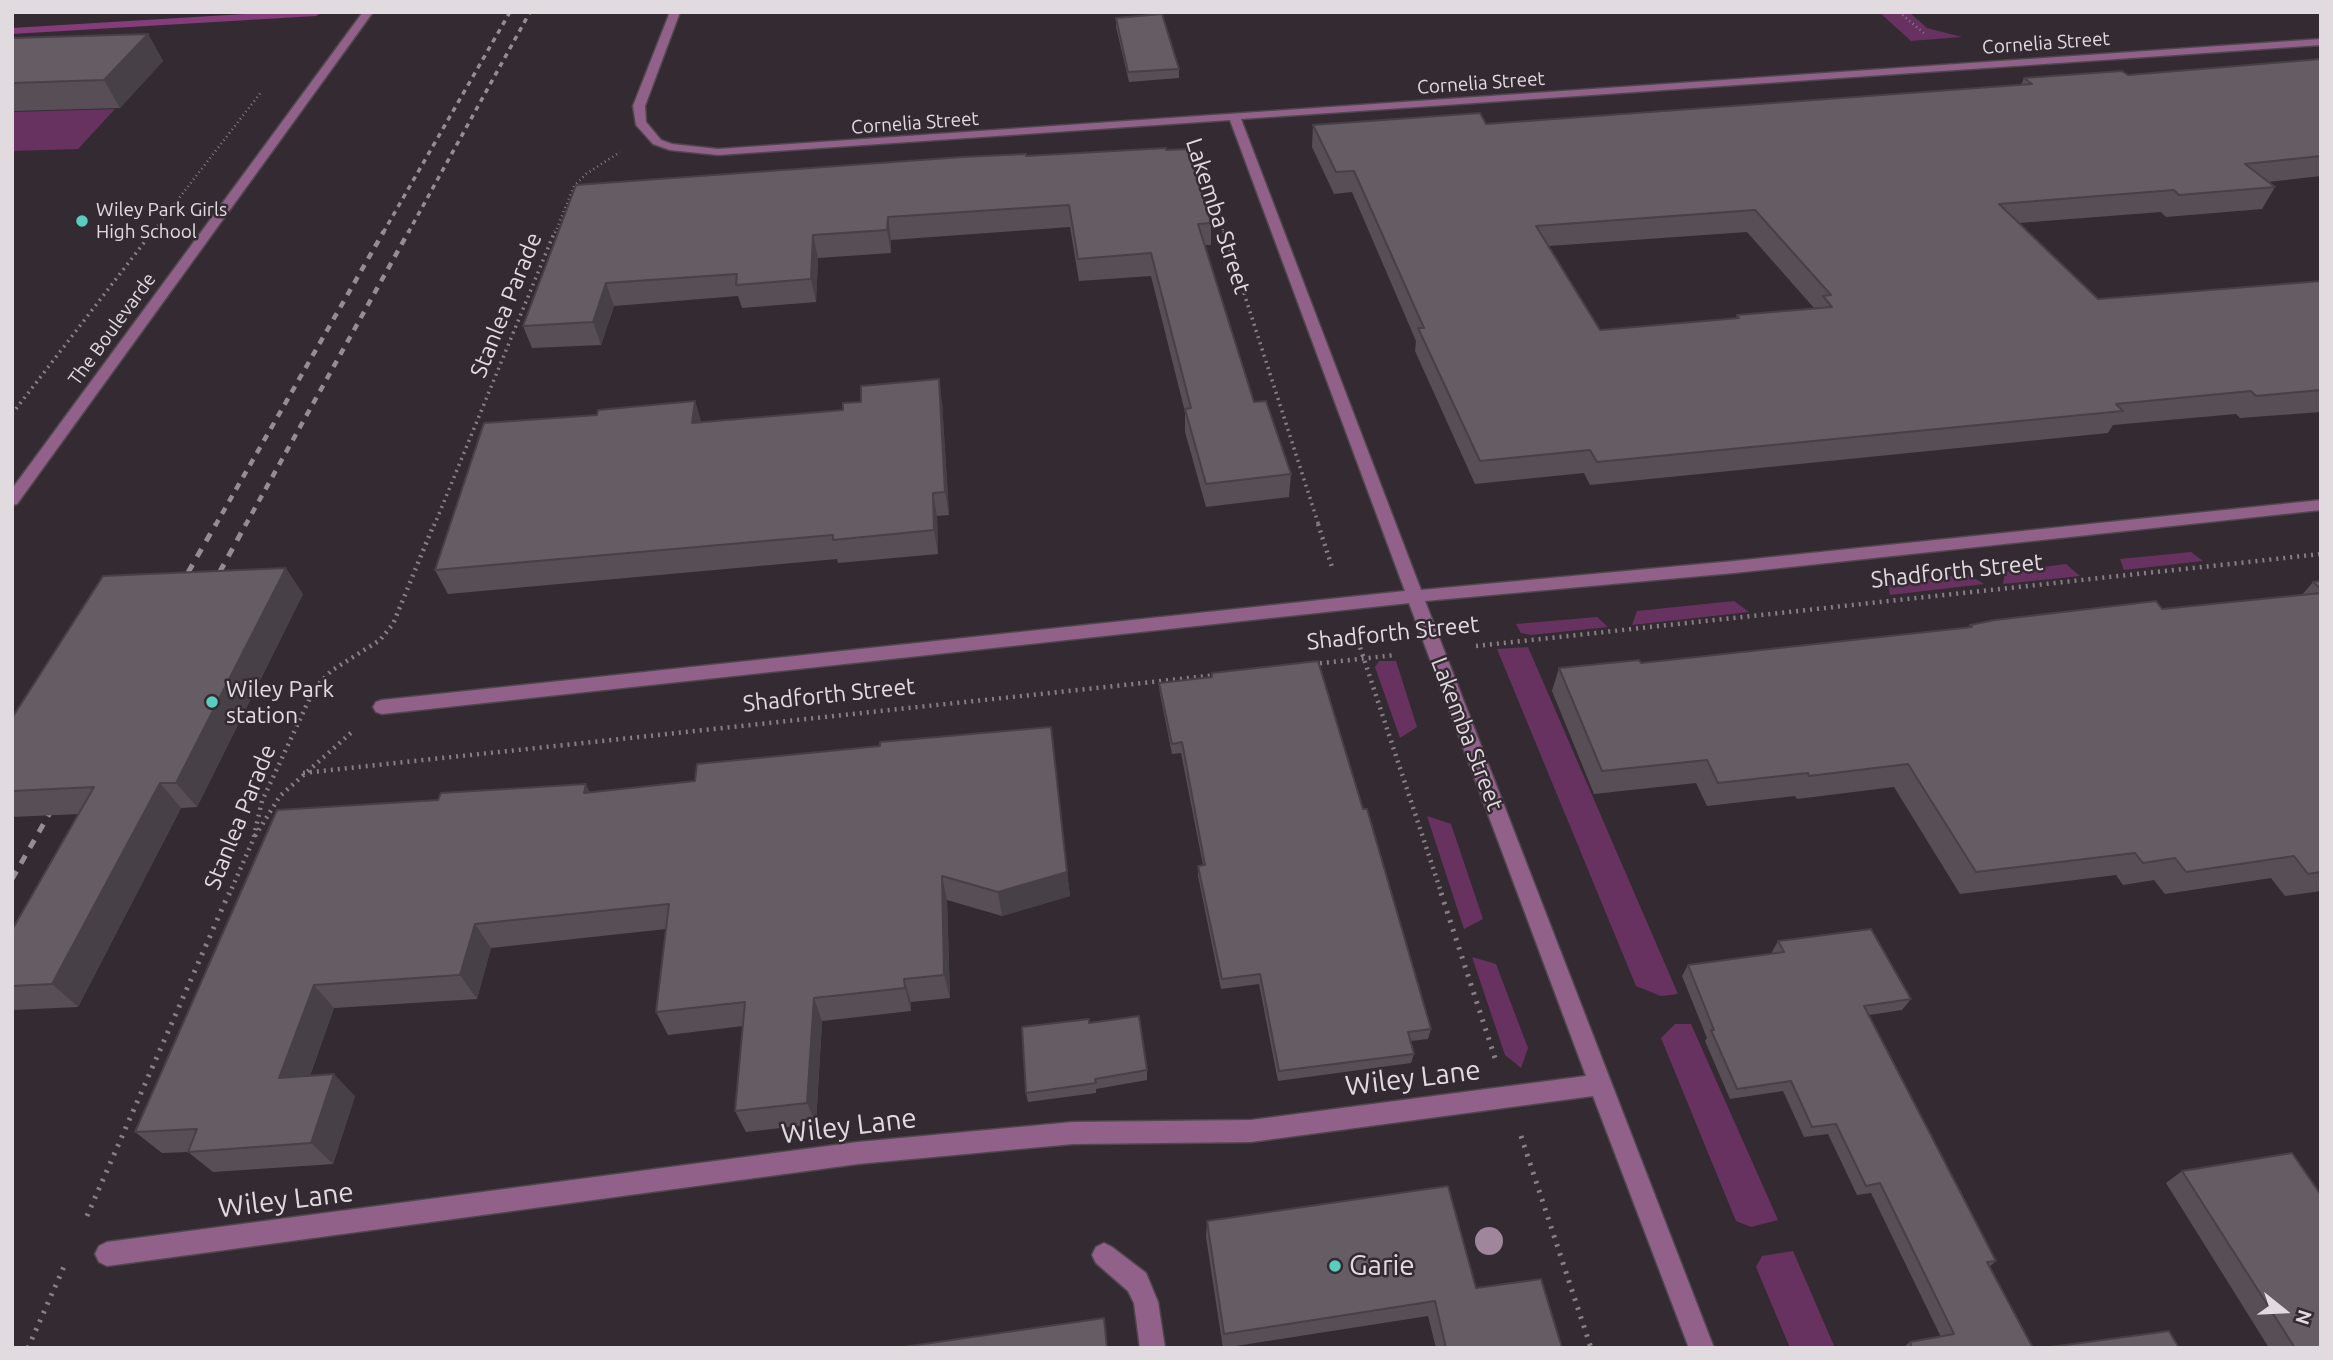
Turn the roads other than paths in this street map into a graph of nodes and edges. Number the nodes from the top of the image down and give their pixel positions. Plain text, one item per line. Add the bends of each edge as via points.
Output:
1 (368, 12) edge
2 (675, 12) edge
3 (2321, 42) edge
4 (1235, 118) junction
5 (12, 500) edge
6 (2321, 505) edge
7 (1416, 596) junction
8 (382, 707) road end
9 (1600, 1085) junction
10 (107, 1254) dead end
11 (1104, 1255) dead end
12 (1153, 1348) edge
13 (1702, 1348) edge

1 - 5 street, The Boulevarde
2 - 4 street, Cornelia Street via 639,106 640,123 657,142 691,151 744,152
3 - 4 street, Cornelia Street
4 - 7 street, Lakemba Street
6 - 7 street, Shadforth Street
7 - 8 street, Shadforth Street
7 - 9 street, Lakemba Street
9 - 10 street, Wiley Lane via 1251,1131 1073,1133 858,1153
9 - 13 street, Lakemba Street
11 - 12 street via 1137,1282 1146,1302

